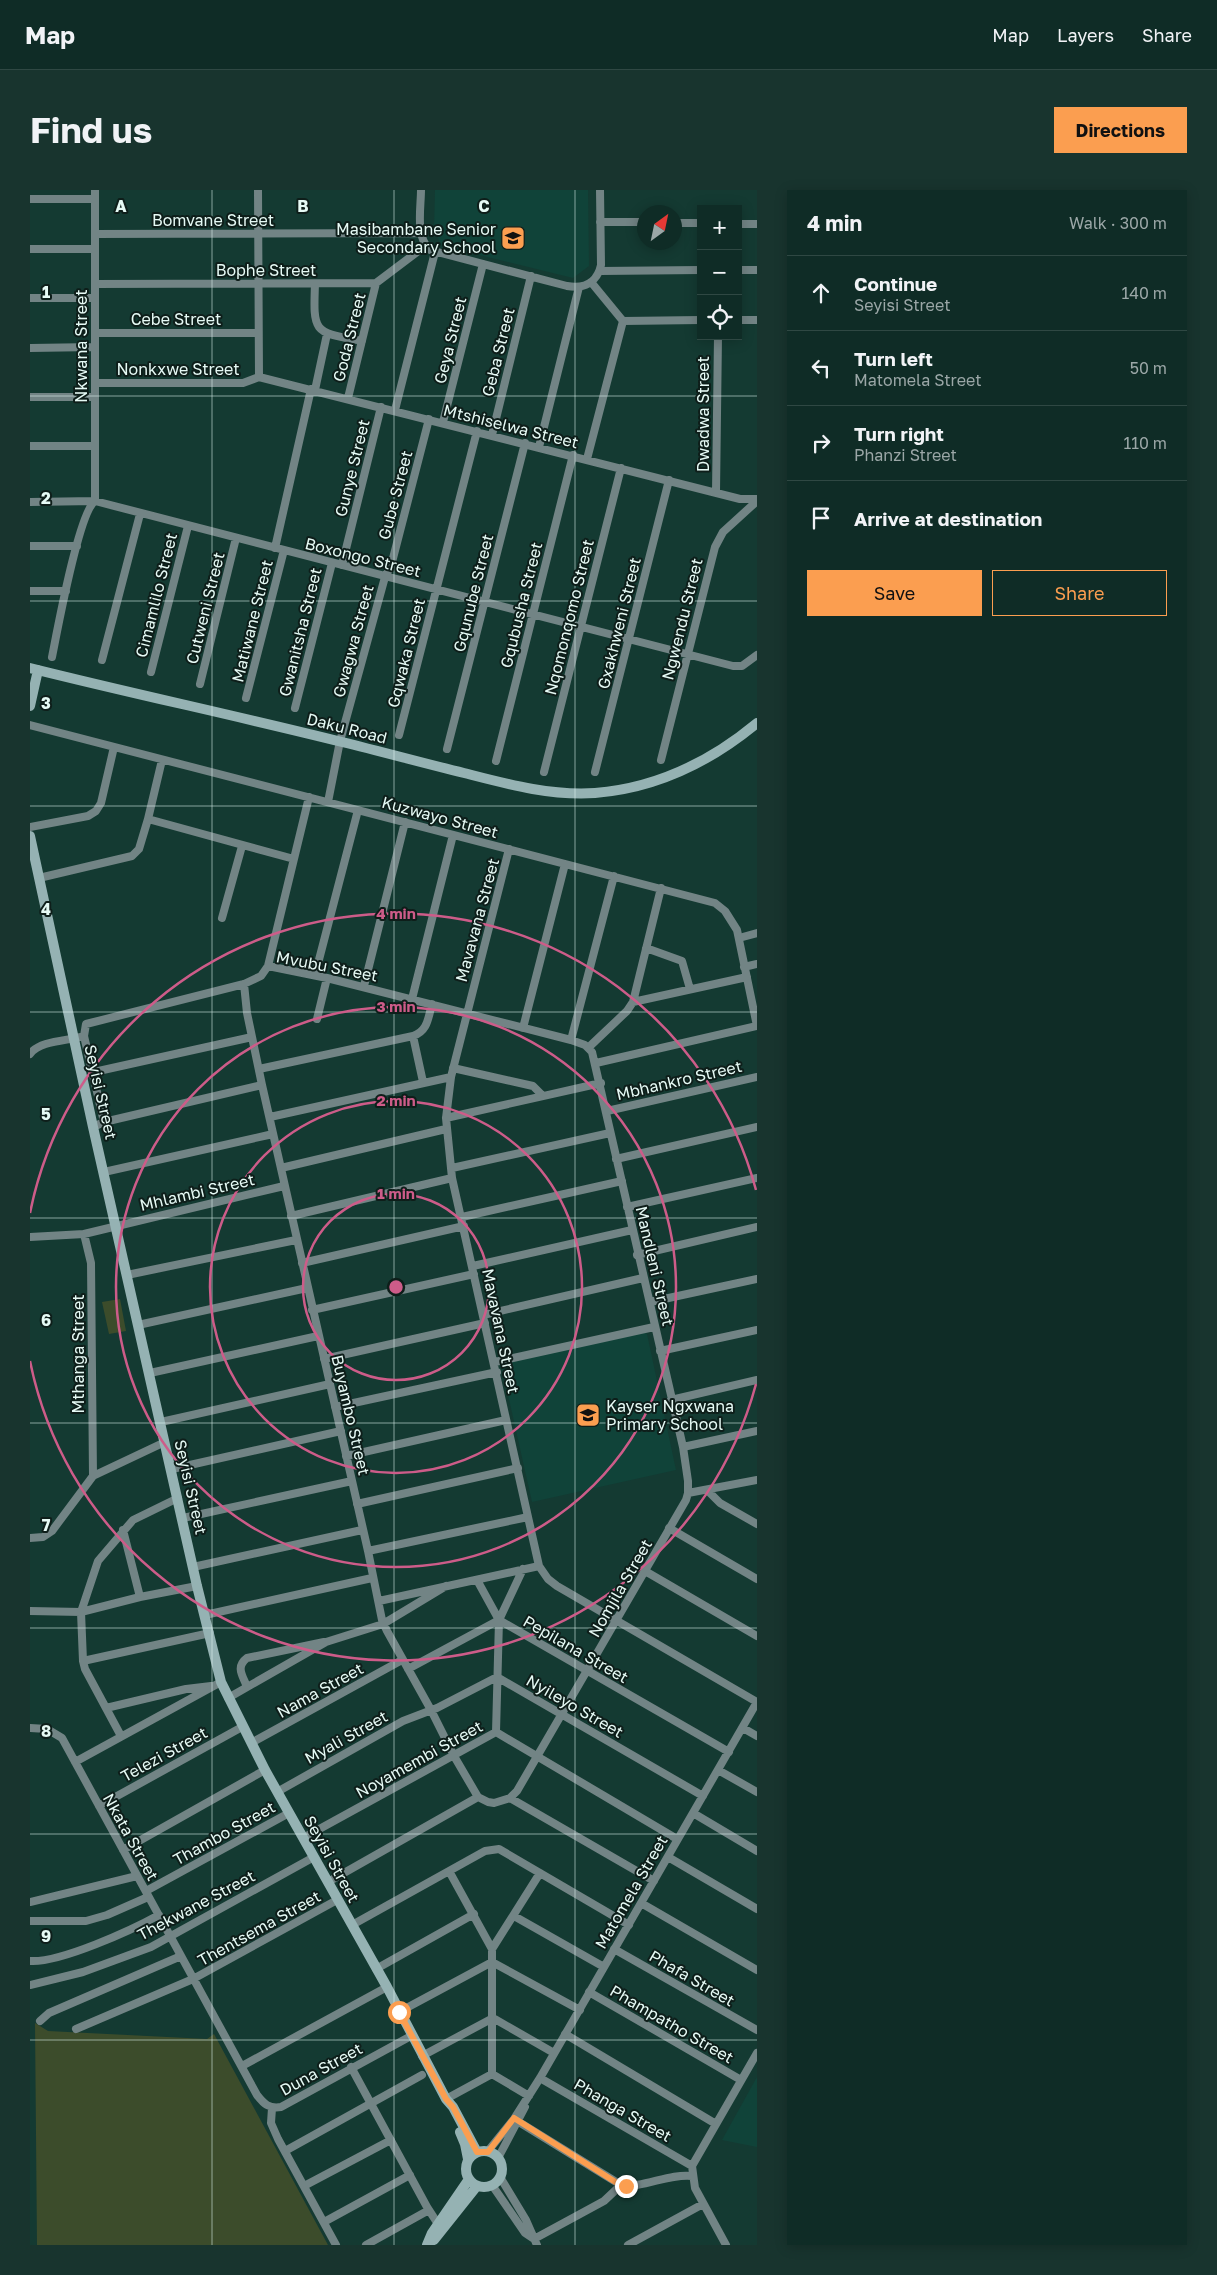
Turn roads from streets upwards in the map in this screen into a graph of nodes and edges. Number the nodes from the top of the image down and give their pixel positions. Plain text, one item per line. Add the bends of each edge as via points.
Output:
1 (95, 190) edge
2 (258, 190) edge
3 (421, 190) edge
4 (600, 190) edge
5 (30, 199) edge
6 (95, 199) junction
7 (600, 222) junction
8 (637, 222) edge
9 (682, 223) edge
10 (697, 223) edge
11 (742, 224) edge
12 (757, 224) edge
13 (420, 233) junction
14 (95, 234) junction
15 (258, 234) junction
16 (425, 246) junction
17 (30, 249) edge
18 (95, 249) junction
19 (435, 252) junction
20 (483, 264) junction
21 (697, 270) edge
22 (742, 270) edge
23 (757, 270) edge
24 (600, 271) junction
25 (531, 276) junction
26 (591, 282) junction
27 (376, 283) junction
28 (95, 284) junction
29 (257, 284) junction
30 (315, 284) junction
31 (580, 287) junction
32 (30, 298) edge
33 (94, 298) junction
34 (697, 320) edge
35 (742, 320) edge
36 (757, 320) edge
37 (623, 321) junction
38 (95, 333) junction
39 (258, 333) junction
40 (327, 334) junction
41 (718, 340) edge
42 (362, 341) junction
43 (95, 347) junction
44 (30, 348) edge
45 (259, 377) junction
46 (95, 383) junction
47 (313, 390) junction
48 (30, 397) edge
49 (94, 397) junction
50 (348, 398) junction
51 (381, 407) junction
52 (395, 410) junction
53 (429, 419) junction
54 (443, 422) junction
55 (477, 431) junction
56 (492, 435) junction
57 (525, 443) junction
58 (30, 446) edge
59 (95, 446) junction
60 (539, 447) junction
61 (573, 455) junction
62 (587, 459) junction
63 (621, 468) junction
64 (669, 480) junction
65 (716, 492) junction
66 (757, 500) edge
67 (94, 501) junction
68 (30, 502) edge
69 (140, 514) junction
70 (188, 526) junction
71 (236, 538) junction
72 (30, 546) edge
73 (77, 546) junction
74 (275, 548) junction
75 (284, 550) junction
76 (332, 563) junction
77 (342, 565) junction
78 (384, 577) junction
79 (437, 590) junction
80 (30, 591) edge
81 (66, 591) junction
82 (485, 602) junction
83 (532, 614) junction
84 (581, 627) junction
85 (629, 638) junction
86 (687, 654) junction
87 (757, 655) edge
88 (52, 656) dead end
89 (102, 660) dead end
90 (34, 669) edge
91 (151, 672) dead end
92 (200, 684) dead end
93 (246, 698) dead end
94 (30, 706) edge
95 (295, 708) dead end
96 (757, 723) edge
97 (30, 725) edge
98 (399, 735) dead end
99 (340, 741) junction
100 (114, 747) junction
101 (447, 749) dead end
102 (162, 760) junction
103 (661, 760) dead end
104 (496, 761) dead end
105 (544, 772) dead end
106 (595, 772) dead end
107 (309, 797) junction
108 (328, 802) junction
109 (358, 810) junction
110 (148, 820) junction
111 (405, 822) junction
112 (30, 827) edge
113 (453, 835) junction
114 (30, 836) edge
115 (242, 846) junction
116 (509, 849) junction
117 (294, 859) junction
118 (565, 864) junction
119 (614, 876) junction
120 (39, 878) junction
121 (662, 888) junction
122 (222, 918) dead end
123 (757, 932) edge
124 (739, 938) junction
125 (646, 948) junction
126 (757, 964) edge
127 (268, 966) junction
128 (744, 967) junction
129 (315, 974) junction
130 (747, 977) junction
131 (328, 978) junction
132 (244, 984) junction
133 (364, 986) junction
134 (690, 989) junction
135 (754, 996) edge
136 (412, 999) junction
137 (633, 1002) junction
138 (432, 1004) junction
139 (467, 1014) junction
140 (317, 1019) dead end
141 (757, 1026) edge
142 (523, 1028) junction
143 (84, 1036) junction
144 (413, 1036) junction
145 (252, 1038) junction
146 (74, 1040) junction
147 (571, 1040) junction
148 (589, 1048) junction
149 (30, 1054) edge
150 (596, 1063) junction
151 (453, 1068) junction
152 (259, 1069) junction
153 (94, 1072) junction
154 (757, 1076) edge
155 (451, 1077) junction
156 (423, 1082) junction
157 (601, 1083) junction
158 (262, 1085) junction
159 (543, 1096) junction
160 (607, 1111) junction
161 (270, 1117) junction
162 (446, 1118) junction
163 (104, 1122) junction
164 (93, 1127) junction
165 (757, 1127) edge
166 (446, 1129) junction
167 (610, 1133) junction
168 (272, 1134) junction
169 (616, 1159) junction
170 (281, 1168) junction
171 (452, 1168) junction
172 (104, 1172) junction
173 (452, 1178) junction
174 (757, 1178) edge
175 (622, 1181) junction
176 (284, 1186) junction
177 (627, 1207) junction
178 (292, 1216) junction
179 (462, 1217) junction
180 (116, 1225) junction
181 (464, 1226) junction
182 (757, 1227) edge
183 (632, 1230) junction
184 (84, 1234) junction
185 (30, 1237) edge
186 (296, 1240) junction
187 (637, 1254) junction
188 (302, 1263) junction
189 (474, 1270) junction
190 (127, 1275) junction
191 (643, 1278) junction
192 (757, 1279) edge
193 (307, 1288) junction
194 (650, 1302) junction
195 (312, 1310) junction
196 (483, 1315) junction
197 (485, 1323) junction
198 (138, 1325) junction
199 (654, 1327) junction
200 (757, 1330) edge
201 (318, 1336) junction
202 (660, 1351) junction
203 (324, 1359) junction
204 (494, 1362) junction
205 (496, 1372) junction
206 (150, 1373) junction
207 (757, 1380) edge
208 (330, 1384) junction
209 (672, 1400) junction
210 (335, 1407) junction
211 (506, 1420) junction
212 (161, 1422) junction
213 (341, 1431) junction
214 (757, 1431) edge
215 (165, 1442) junction
216 (683, 1447) junction
217 (346, 1456) junction
218 (518, 1468) junction
219 (172, 1469) junction
220 (93, 1476) junction
221 (757, 1480) edge
222 (352, 1481) junction
223 (708, 1491) junction
224 (688, 1493) junction
225 (178, 1498) junction
226 (357, 1504) junction
227 (528, 1517) junction
228 (183, 1518) junction
229 (757, 1524) edge
230 (670, 1528) junction
231 (123, 1530) junction
232 (362, 1530) junction
233 (30, 1538) edge
234 (368, 1551) junction
235 (539, 1566) junction
236 (193, 1567) junction
237 (523, 1569) junction
238 (645, 1572) junction
239 (372, 1578) junction
240 (757, 1579) edge
241 (477, 1580) junction
242 (198, 1586) junction
243 (446, 1586) junction
244 (140, 1597) junction
245 (379, 1601) junction
246 (30, 1611) edge
247 (81, 1612) junction
248 (205, 1615) junction
249 (499, 1620) junction
250 (616, 1622) junction
251 (383, 1624) junction
252 (210, 1633) junction
253 (757, 1636) edge
254 (326, 1642) junction
255 (402, 1660) junction
256 (83, 1661) junction
257 (408, 1669) junction
258 (587, 1672) junction
259 (497, 1677) junction
260 (217, 1684) junction
261 (248, 1687) junction
262 (228, 1698) junction
263 (757, 1702) edge
264 (106, 1708) junction
265 (431, 1710) junction
266 (563, 1713) junction
267 (242, 1727) junction
268 (30, 1728) edge
269 (743, 1728) junction
270 (496, 1732) junction
271 (121, 1736) junction
272 (757, 1736) edge
273 (251, 1743) junction
274 (729, 1752) junction
275 (454, 1756) junction
276 (537, 1756) junction
277 (75, 1762) junction
278 (265, 1770) junction
279 (718, 1770) junction
280 (277, 1792) junction
281 (757, 1792) edge
282 (703, 1796) junction
283 (478, 1797) junction
284 (510, 1798) junction
285 (99, 1806) junction
286 (289, 1813) junction
287 (693, 1813) junction
288 (303, 1838) junction
289 (677, 1839) junction
290 (123, 1850) junction
291 (757, 1850) edge
292 (314, 1857) junction
293 (668, 1857) junction
294 (449, 1871) junction
295 (540, 1873) junction
296 (137, 1876) junction
297 (654, 1881) junction
298 (328, 1882) junction
299 (147, 1894) junction
300 (338, 1900) junction
301 (30, 1902) edge
302 (641, 1903) junction
303 (757, 1909) edge
304 (474, 1914) junction
305 (159, 1915) junction
306 (514, 1916) junction
307 (30, 1921) edge
308 (352, 1925) junction
309 (629, 1925) junction
310 (171, 1936) junction
311 (614, 1949) junction
312 (492, 1950) junction
313 (181, 1956) junction
314 (30, 1961) edge
315 (492, 1962) junction
316 (604, 1967) junction
317 (376, 1969) junction
318 (757, 1970) edge
319 (193, 1979) junction
320 (30, 1985) edge
321 (387, 1987) junction
322 (589, 1992) junction
323 (580, 2010) junction
324 (399, 2012) junction
325 (493, 2018) junction
326 (40, 2021) dead end
327 (76, 2029) dead end
328 (757, 2030) edge
329 (566, 2034) junction
330 (411, 2036) junction
331 (554, 2053) junction
332 (757, 2053) edge
333 (422, 2056) junction
334 (242, 2066) junction
335 (351, 2068) junction
336 (422, 2074) dead end
337 (495, 2075) junction
338 (540, 2078) junction
339 (741, 2080) junction
340 (529, 2096) junction
341 (446, 2099) junction
342 (371, 2104) junction
343 (272, 2108) junction
344 (516, 2120) junction
345 (716, 2124) junction
346 (391, 2140) junction
347 (285, 2151) junction
348 (477, 2152) junction
349 (488, 2152) junction
350 (498, 2158) junction
351 (468, 2159) junction
352 (692, 2166) junction
353 (410, 2176) junction
354 (692, 2176) junction
355 (500, 2177) junction
356 (473, 2183) junction
357 (621, 2184) junction
358 (492, 2185) junction
359 (304, 2186) junction
360 (703, 2204) junction
361 (429, 2210) junction
362 (324, 2222) junction
363 (438, 2224) junction
364 (536, 2242) edge
365 (336, 2245) edge
366 (366, 2245) edge
367 (428, 2245) edge
368 (628, 2245) edge
369 (726, 2245) edge

1 - 6 street, Nkwana Street
2 - 15 street
3 - 13 street
4 - 7 street
5 - 6 street
6 - 14 street, Nkwana Street
7 - 8 street
7 - 24 street
9 - 10 street
11 - 12 street
13 - 15 street, Bomvane Street
13 - 16 street
14 - 15 street, Bomvane Street
14 - 18 street, Nkwana Street
15 - 29 street
16 - 19 street
16 - 27 street
17 - 18 street
18 - 28 street, Nkwana Street
19 - 20 street
19 - 52 street
20 - 25 street
20 - 54 street, Geya Street
21 - 24 street
22 - 23 street
24 - 26 street
25 - 31 street
25 - 56 street, Geba Street
26 - 31 street
26 - 37 street
27 - 30 street, Bophe Street
27 - 42 street, Goda Street
28 - 29 street, Bophe Street
28 - 33 street, Nkwana Street
29 - 30 street, Bophe Street
29 - 39 street
30 - 40 street via 314,319
31 - 60 street
32 - 33 street
33 - 38 street, Nkwana Street
34 - 37 street
35 - 36 street
37 - 62 street
38 - 39 street, Cebe Street
38 - 43 street, Nkwana Street
39 - 45 street
40 - 42 street
40 - 47 street
41 - 65 street, Dwadwa Street
42 - 50 street, Goda Street
43 - 44 street
43 - 46 street, Nkwana Street
45 - 46 street, Nonkxwe Street via 243,383
45 - 47 street, Mtshiselwa Street
46 - 49 street, Nkwana Street
47 - 50 street, Mtshiselwa Street
47 - 74 street
48 - 49 street
49 - 59 street, Nkwana Street
50 - 51 street, Mtshiselwa Street
51 - 52 street, Mtshiselwa Street
51 - 77 street, Gunye Street
52 - 53 street, Mtshiselwa Street
53 - 54 street, Mtshiselwa Street
53 - 78 street, Gube Street via 391,566
54 - 55 street, Mtshiselwa Street
55 - 56 street, Mtshiselwa Street
55 - 79 street, Gqwaka Street
56 - 57 street, Mtshiselwa Street
57 - 60 street, Mtshiselwa Street
57 - 82 street, Gqunube Street
58 - 59 street
59 - 67 street, Nkwana Street
60 - 61 street, Mtshiselwa Street
61 - 62 street, Mtshiselwa Street
61 - 83 street, Gqubusha Street
62 - 63 street, Mtshiselwa Street
63 - 64 street, Mtshiselwa Street
63 - 84 street, Nqomonqomo Street
64 - 65 street, Mtshiselwa Street
64 - 85 street, Gxakhweni Street
65 - 66 street, Mtshiselwa Street
66 - 86 street, Ngwendu Street via 717,541
67 - 68 street, Boxongo Street
67 - 69 street, Boxongo Street
67 - 73 street via 87,510
69 - 70 street, Boxongo Street
69 - 89 street
70 - 71 street, Boxongo Street
70 - 91 street, Cimamlilo Street
71 - 74 street, Boxongo Street
71 - 92 street, Cutweni Street
72 - 73 street
73 - 81 street
74 - 75 street, Boxongo Street
75 - 76 street, Boxongo Street
75 - 93 street, Matiwane Street
76 - 77 street, Boxongo Street
76 - 95 street, Gwanitsha Street
77 - 78 street, Boxongo Street
78 - 79 street, Boxongo Street
78 - 99 street, Gwagwa Street
79 - 82 street, Boxongo Street
79 - 98 street, Gqwaka Street
80 - 81 street
81 - 88 street
82 - 83 street, Boxongo Street
82 - 101 street, Gqunube Street
83 - 84 street, Boxongo Street
83 - 104 street, Gqubusha Street
84 - 85 street, Boxongo Street
84 - 105 street, Nqomonqomo Street
85 - 86 street, Boxongo Street
85 - 106 street, Gxakhweni Street
86 - 87 street, Boxongo Street via 738,667
86 - 103 street, Ngwendu Street
90 - 94 street
90 - 99 street, Daku Road
96 - 99 street, Daku Road via 709,758 657,780 595,793 546,792 519,787
97 - 100 street, Kuzwayo Street
99 - 108 street, Gwagwa Street
100 - 102 street, Kuzwayo Street
100 - 112 street via 101,803 96,811 88,816
102 - 107 street, Kuzwayo Street
102 - 110 street
107 - 108 street, Kuzwayo Street
107 - 117 street
108 - 109 street, Kuzwayo Street
109 - 111 street, Kuzwayo Street
109 - 129 street
110 - 115 street
110 - 120 street via 139,848 132,856
111 - 113 street, Kuzwayo Street
111 - 133 street
113 - 116 street, Kuzwayo Street
113 - 136 street
114 - 120 street, Seyisi Street
115 - 117 street
115 - 122 street
116 - 118 street, Kuzwayo Street
116 - 139 street, Mavavana Street
117 - 127 street
118 - 119 street, Kuzwayo Street
118 - 142 street
119 - 121 street, Kuzwayo Street
119 - 147 street
120 - 146 street, Seyisi Street
121 - 124 street, Kuzwayo Street via 718,905 730,917
121 - 125 street
123 - 124 street
124 - 128 street, Kuzwayo Street
125 - 134 street via 682,961
125 - 137 street
126 - 128 street
127 - 129 street, Mvubu Street
127 - 132 street, Mvubu Street via 261,976
128 - 130 street, Kuzwayo Street
129 - 131 street, Mvubu Street
130 - 134 street
130 - 135 street, Kuzwayo Street
131 - 133 street, Mvubu Street
131 - 140 street
132 - 143 street, Mvubu Street via 86,1024
132 - 145 street, Buyambo Street
133 - 136 street, Mvubu Street
134 - 137 street
135 - 141 street, Kuzwayo Street
136 - 138 street, Mvubu Street
137 - 148 street
138 - 139 street, Mvubu Street
138 - 144 street via 425,1028
139 - 142 street, Mvubu Street
139 - 151 street, Mavavana Street
141 - 150 street
142 - 147 street, Mvubu Street
143 - 146 street, Mvubu Street
143 - 153 street
144 - 152 street
144 - 156 street
145 - 152 street, Buyambo Street
145 - 153 street
146 - 149 street, Mvubu Street via 46,1045
146 - 164 street, Seyisi Street
147 - 148 street, Mvubu Street
148 - 150 street, Mandleni Street
150 - 157 street, Mandleni Street
151 - 155 street, Mavavana Street
151 - 159 street via 533,1086
152 - 158 street, Buyambo Street
153 - 163 street
154 - 160 street, Mbhankro Street
155 - 156 street
155 - 162 street, Mavavana Street
156 - 161 street
157 - 159 street
157 - 160 street, Mandleni Street
158 - 161 street, Buyambo Street
158 - 163 street
159 - 162 street
160 - 167 street, Mandleni Street
161 - 168 street, Buyambo Street
162 - 166 street, Mavavana Street
163 - 164 street
164 - 172 street, Seyisi Street
165 - 169 street
166 - 170 street
166 - 171 street, Mavavana Street
167 - 169 street, Mandleni Street
167 - 171 street
168 - 170 street, Buyambo Street
168 - 172 street
169 - 175 street, Mandleni Street
170 - 176 street, Buyambo Street
171 - 173 street, Mavavana Street
172 - 180 street, Seyisi Street
173 - 178 street
173 - 179 street, Mavavana Street
174 - 177 street
175 - 177 street, Mandleni Street
175 - 179 street
176 - 178 street, Buyambo Street
176 - 180 street, Mhlambi Street
177 - 183 street, Mandleni Street
178 - 186 street, Buyambo Street
179 - 181 street, Mavavana Street
180 - 184 street, Mhlambi Street
180 - 190 street, Seyisi Street
181 - 188 street
181 - 189 street, Mavavana Street
182 - 187 street
183 - 187 street, Mandleni Street
183 - 189 street
184 - 185 street, Mhlambi Street
184 - 220 street, Mthanga Street via 91,1262
186 - 188 street, Buyambo Street
186 - 190 street
187 - 191 street, Mandleni Street
188 - 193 street, Buyambo Street
189 - 195 street
189 - 196 street, Mavavana Street
190 - 198 street, Seyisi Street
191 - 194 street, Mandleni Street
191 - 196 street
192 - 194 street
193 - 195 street, Buyambo Street
193 - 198 street
194 - 199 street, Mandleni Street
195 - 201 street, Buyambo Street
196 - 197 street, Mavavana Street
197 - 203 street
197 - 204 street, Mavavana Street
198 - 206 street, Seyisi Street
199 - 202 street, Mandleni Street
199 - 204 street
200 - 202 street
201 - 203 street, Buyambo Street
201 - 206 street
202 - 209 street, Mandleni Street
203 - 208 street, Buyambo Street
204 - 205 street, Mavavana Street
205 - 210 street
205 - 211 street, Mavavana Street
206 - 212 street, Seyisi Street
207 - 209 street
208 - 210 street, Buyambo Street
208 - 212 street
209 - 216 street, Mandleni Street
210 - 213 street, Buyambo Street
211 - 217 street
211 - 218 street, Mavavana Street
212 - 215 street, Seyisi Street
213 - 217 street, Buyambo Street
213 - 219 street
214 - 216 street
215 - 219 street, Seyisi Street
215 - 220 street
216 - 224 street, Mandleni Street
217 - 222 street, Buyambo Street
218 - 226 street
218 - 227 street, Mavavana Street
219 - 225 street, Seyisi Street
220 - 233 street via 52,1531 43,1537
221 - 223 street
222 - 226 street, Buyambo Street
222 - 228 street
223 - 224 street
223 - 229 street via 720,1503
224 - 230 street, Nomjila Street
225 - 228 street, Seyisi Street
225 - 231 street via 133,1520
226 - 232 street, Buyambo Street
227 - 234 street
227 - 235 street, Mavavana Street
228 - 236 street, Seyisi Street
230 - 238 street, Nomjila Street
230 - 240 street
231 - 244 street
231 - 247 street via 98,1561
232 - 234 street, Buyambo Street
232 - 236 street
234 - 239 street, Buyambo Street
235 - 237 street
235 - 250 street, Mavavana Street via 557,1586
236 - 242 street, Seyisi Street
237 - 241 street
237 - 249 street
238 - 250 street, Nomjila Street
238 - 253 street
239 - 245 street, Buyambo Street
239 - 248 street
241 - 243 street
241 - 249 street
242 - 244 street
242 - 248 street, Seyisi Street
243 - 245 street
243 - 251 street
244 - 247 street
245 - 251 street, Buyambo Street
246 - 247 street
247 - 256 street
248 - 252 street, Seyisi Street
249 - 257 street, Pepilana Street
249 - 258 street, Pepilana Street
249 - 259 street
250 - 258 street, Nomjila Street
250 - 263 street, Mavavana Street
251 - 254 street
251 - 255 street, Buyambo Street
252 - 256 street
252 - 260 street, Seyisi Street
254 - 261 street
254 - 261 street via 247,1658 240,1668
255 - 257 street, Buyambo Street
255 - 273 street, Nama Street
256 - 264 street
257 - 265 street, Buyambo Street
258 - 266 street, Nomjila Street
258 - 274 street, Pepilana Street
259 - 265 street
259 - 266 street, Nyileyo Street
259 - 270 street
260 - 262 street, Seyisi Street
260 - 264 street via 186,1688
260 - 271 street
261 - 262 street
262 - 267 street, Seyisi Street
263 - 269 street, Matomela Street
264 - 271 street
265 - 275 street, Buyambo Street
265 - 280 street, Myali Street via 403,1721
266 - 276 street, Nomjila Street
266 - 282 street, Nyileyo Street
267 - 273 street, Seyisi Street
267 - 285 street, Telezi Street
268 - 277 street, Nkata Street via 47,1729 57,1734
269 - 272 street
269 - 274 street, Matomela Street
270 - 275 street, Noyamembi Street
270 - 276 street, Noyamembi Street
271 - 277 street
273 - 278 street, Seyisi Street
274 - 279 street, Matomela Street
275 - 283 street, Buyambo Street
275 - 288 street, Noyamembi Street
276 - 284 street, Nomjila Street via 517,1792
276 - 289 street, Noyamembi Street
277 - 285 street, Nkata Street
278 - 280 street, Seyisi Street
278 - 290 street
279 - 281 street
279 - 282 street, Matomela Street
280 - 286 street, Seyisi Street
282 - 287 street, Matomela Street
283 - 284 street via 494,1803
283 - 298 street
284 - 297 street
285 - 290 street, Nkata Street
286 - 288 street, Seyisi Street
286 - 299 street, Thambo Street
287 - 289 street, Matomela Street
287 - 291 street
288 - 292 street, Seyisi Street
289 - 293 street, Matomela Street
290 - 296 street, Nkata Street
292 - 298 street, Seyisi Street
292 - 310 street, Thekwane Street
293 - 297 street, Matomela Street
293 - 303 street
294 - 295 street via 485,1851 499,1849
294 - 304 street
294 - 308 street
295 - 306 street
295 - 309 street
296 - 299 street, Nkata Street
296 - 301 street
297 - 302 street, Matomela Street
298 - 300 street, Seyisi Street
299 - 305 street, Nkata Street
299 - 307 street, Thambo Street via 107,1915 86,1921
300 - 308 street, Seyisi Street
300 - 319 street, Thentsema Street
302 - 309 street, Matomela Street
302 - 318 street
304 - 312 street
304 - 317 street
305 - 310 street, Nkata Street
305 - 314 street via 89,1946 49,1959
306 - 312 street
306 - 316 street
308 - 317 street, Seyisi Street
309 - 311 street, Matomela Street
310 - 313 street, Nkata Street
310 - 320 street, Thekwane Street via 151,1947 83,1972
311 - 316 street, Matomela Street
311 - 328 street, Phafa Street
312 - 315 street
313 - 319 street, Nkata Street
313 - 326 street via 49,2013
315 - 323 street
315 - 324 street
315 - 325 street
316 - 322 street, Matomela Street
317 - 321 street, Seyisi Street
319 - 327 street, Thentsema Street
319 - 334 street, Duna Street
321 - 324 street, Seyisi Street
321 - 334 street
322 - 323 street, Matomela Street
322 - 339 street, Phampatho Street
323 - 329 street, Matomela Street
324 - 330 street, Seyisi Street
325 - 331 street
325 - 333 street
325 - 337 street
329 - 331 street, Matomela Street
329 - 345 street
330 - 333 street, Seyisi Street
330 - 335 street, Duna Street
331 - 338 street, Matomela Street
332 - 339 street
333 - 341 street, Seyisi Street
334 - 343 street, Duna Street via 257,2095
335 - 342 street
335 - 343 street, Duna Street via 281,2107
336 - 342 street
337 - 340 street
337 - 341 street
338 - 340 street, Matomela Street
338 - 352 street, Phanga Street
339 - 345 street
340 - 344 street, Matomela Street
341 - 348 street, Seyisi Street
341 - 351 street, Seyisi Street
342 - 346 street
342 - 347 street
343 - 347 street via 272,2123
344 - 349 street, Matomela Street
344 - 350 street, Matomela Street
344 - 357 street
345 - 352 street
346 - 353 street
346 - 359 street
347 - 359 street
348 - 349 street
348 - 351 street
349 - 350 street
350 - 355 street via 502,2169
351 - 356 street via 466,2169
352 - 354 street
353 - 361 street
353 - 362 street
354 - 357 street
354 - 360 street
355 - 358 street
355 - 364 street
356 - 358 street
356 - 363 street
356 - 367 street
357 - 364 street via 604,2201
358 - 364 street via 525,2233
359 - 362 street
360 - 368 street
360 - 369 street
361 - 363 street
361 - 366 street
362 - 365 street
363 - 367 street

